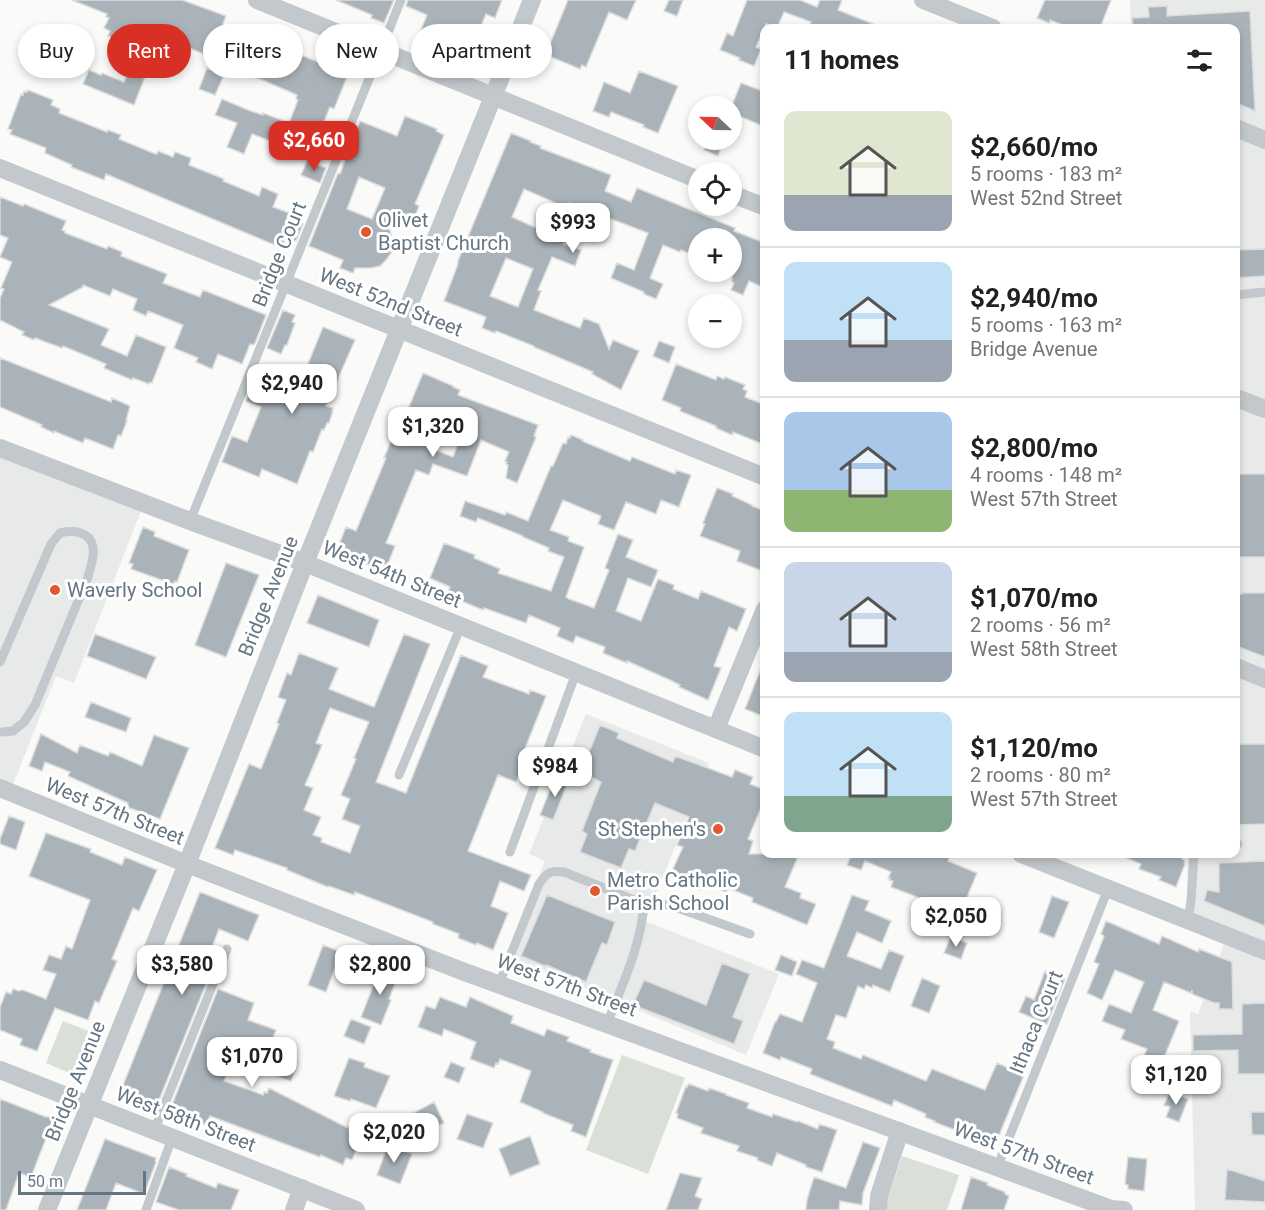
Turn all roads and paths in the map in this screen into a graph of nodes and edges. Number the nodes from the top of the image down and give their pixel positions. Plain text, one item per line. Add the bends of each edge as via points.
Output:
1 (257, 0) edge
2 (401, 0) edge
3 (532, 0) edge
4 (924, 0) edge
5 (317, 24) edge
6 (391, 24) edge
7 (983, 24) edge
8 (399, 57) edge
9 (370, 78) edge
10 (494, 96) junction
11 (1240, 130) edge
12 (1265, 140) edge
13 (0, 168) edge
14 (688, 175) edge
15 (742, 198) edge
16 (760, 205) edge
17 (286, 284) junction
18 (1265, 292) edge
19 (1240, 294) edge
20 (399, 330) junction
21 (1240, 400) edge
22 (1265, 409) edge
23 (0, 448) edge
24 (760, 475) edge
25 (190, 520) junction
26 (305, 563) junction
27 (760, 621) edge
28 (460, 626) junction
29 (0, 662) edge
30 (1240, 669) edge
31 (576, 673) junction
32 (1265, 679) edge
33 (716, 729) junction
34 (1, 733) edge
35 (760, 747) edge
36 (399, 776) dead end
37 (0, 788) edge
38 (510, 852) dead end
39 (1031, 858) edge
40 (1194, 858) edge
41 (187, 864) junction
42 (1108, 889) junction
43 (644, 904) junction
44 (1188, 920) junction
45 (750, 934) dead end
46 (227, 949) dead end
47 (1265, 951) edge
48 (499, 984) junction
49 (607, 1024) junction
50 (0, 1070) edge
51 (89, 1106) junction
52 (154, 1131) junction
53 (900, 1131) junction
54 (172, 1138) junction
55 (997, 1168) junction
56 (302, 1188) junction
57 (47, 1210) edge
58 (146, 1210) edge
59 (294, 1210) edge
60 (356, 1210) edge
61 (878, 1210) edge
62 (1124, 1210) edge

1 - 5 street
2 - 6 lane, Bridge Court
3 - 10 street, Bridge Avenue
4 - 7 street
8 - 10 street
9 - 17 lane, Bridge Court
10 - 14 street
10 - 20 street, Bridge Avenue
11 - 12 street
13 - 17 street, West 52nd Street
15 - 16 street
17 - 20 street, West 52nd Street
17 - 25 lane, Bridge Court
18 - 19 lane
20 - 24 street, West 52nd Street
20 - 26 street, Bridge Avenue
21 - 22 street
23 - 25 street, West 54th Street
25 - 26 street, West 54th Street
26 - 28 street, West 54th Street
26 - 41 street, Bridge Avenue
27 - 33 street
28 - 31 street, West 54th Street
28 - 36 lane
29 - 34 lane via 51,544 60,533 73,530 87,536 93,546 88,577 35,705 24,722 13,731
30 - 32 street
31 - 33 street, West 54th Street
31 - 38 lane
33 - 35 street, West 54th Street
37 - 41 street, West 57th Street
39 - 42 street
40 - 44 lane
41 - 48 street, West 57th Street
41 - 51 street, Bridge Avenue
42 - 44 street
42 - 55 lane, Ithaca Court
43 - 45 lane via 672,906
43 - 48 lane via 564,872 544,876
43 - 49 lane via 634,956
44 - 47 street
46 - 52 lane
48 - 49 street, West 57th Street
49 - 53 street, West 57th Street
50 - 51 street, West 58th Street
51 - 52 street, West 58th Street
51 - 57 street, Bridge Avenue
52 - 54 street, West 58th Street
53 - 55 street, West 57th Street
53 - 61 street
54 - 56 street, West 58th Street
54 - 58 lane
55 - 62 street, West 57th Street via 1111,1209
56 - 59 street
56 - 60 street, West 58th Street

